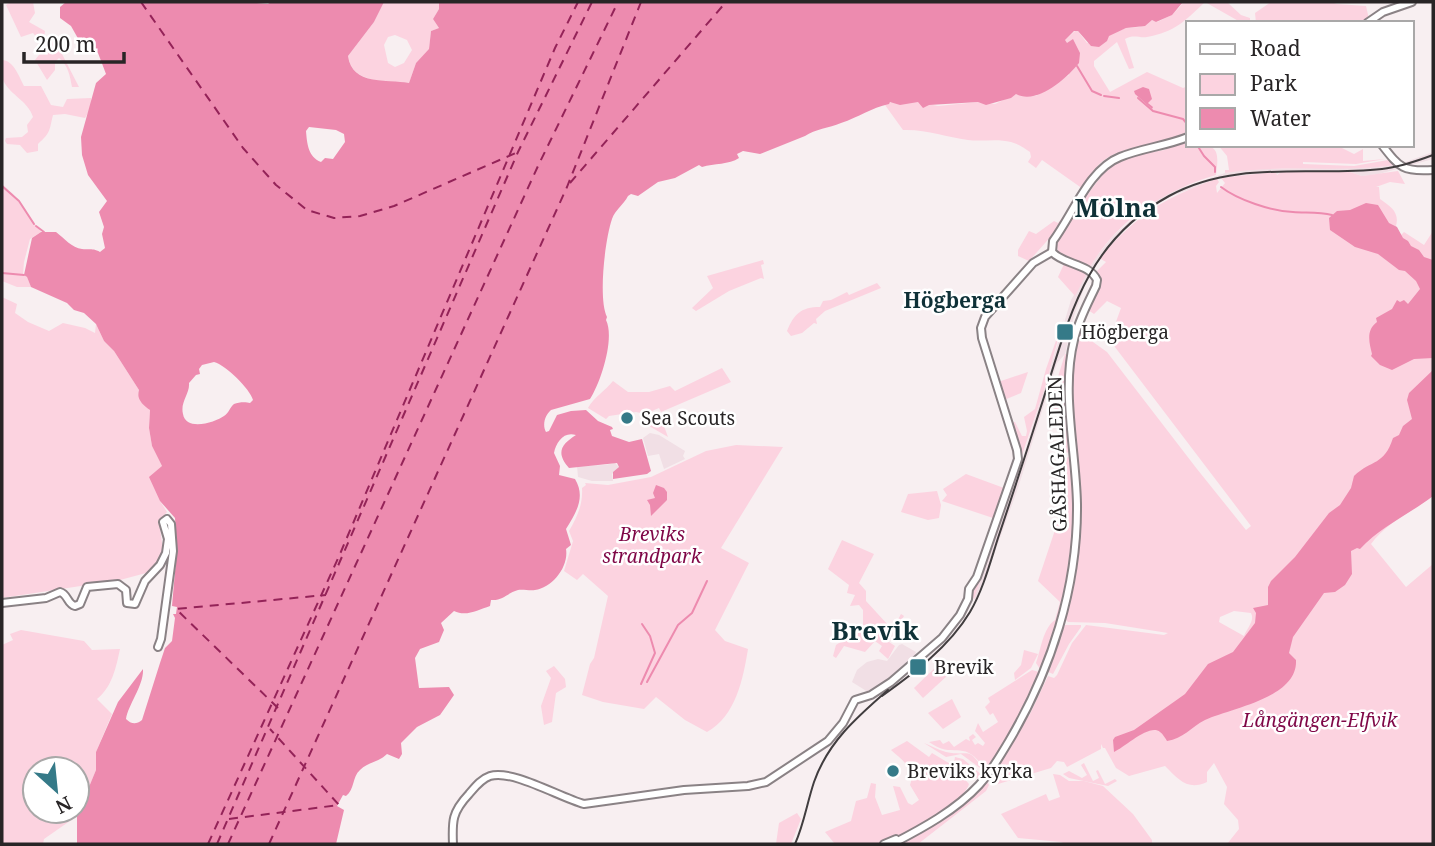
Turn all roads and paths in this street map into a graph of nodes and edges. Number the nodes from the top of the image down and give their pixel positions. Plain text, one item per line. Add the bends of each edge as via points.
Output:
1 (1412, 2) edge
2 (1370, 21) edge
3 (1186, 138) edge
4 (1384, 147) edge
5 (1433, 170) edge
6 (1052, 252) junction
7 (2, 603) edge
8 (158, 647) dead end
9 (926, 825) junction
10 (453, 844) edge
11 (884, 844) edge
12 (892, 844) edge

1 - 2 street
3 - 6 street via 1104,165 1053,241
4 - 5 street via 1404,169
6 - 9 street, GÅSHAGALEDEN via 1091,271 1097,280 1071,354 1075,545 1061,622 1027,708 999,757 968,796
6 - 10 street via 1033,263 982,322 981,336 1018,459 968,599 942,638 891,681 855,700 844,723 821,747 766,782 584,804 510,775 492,776 475,787 455,811
7 - 8 street via 60,592 75,606 88,587 118,584 126,589 128,604 135,604 166,552 163,522 167,519 172,523 173,551
9 - 11 street, GÅSHAGALEDEN
9 - 12 street, GÅSHAGALEDEN

